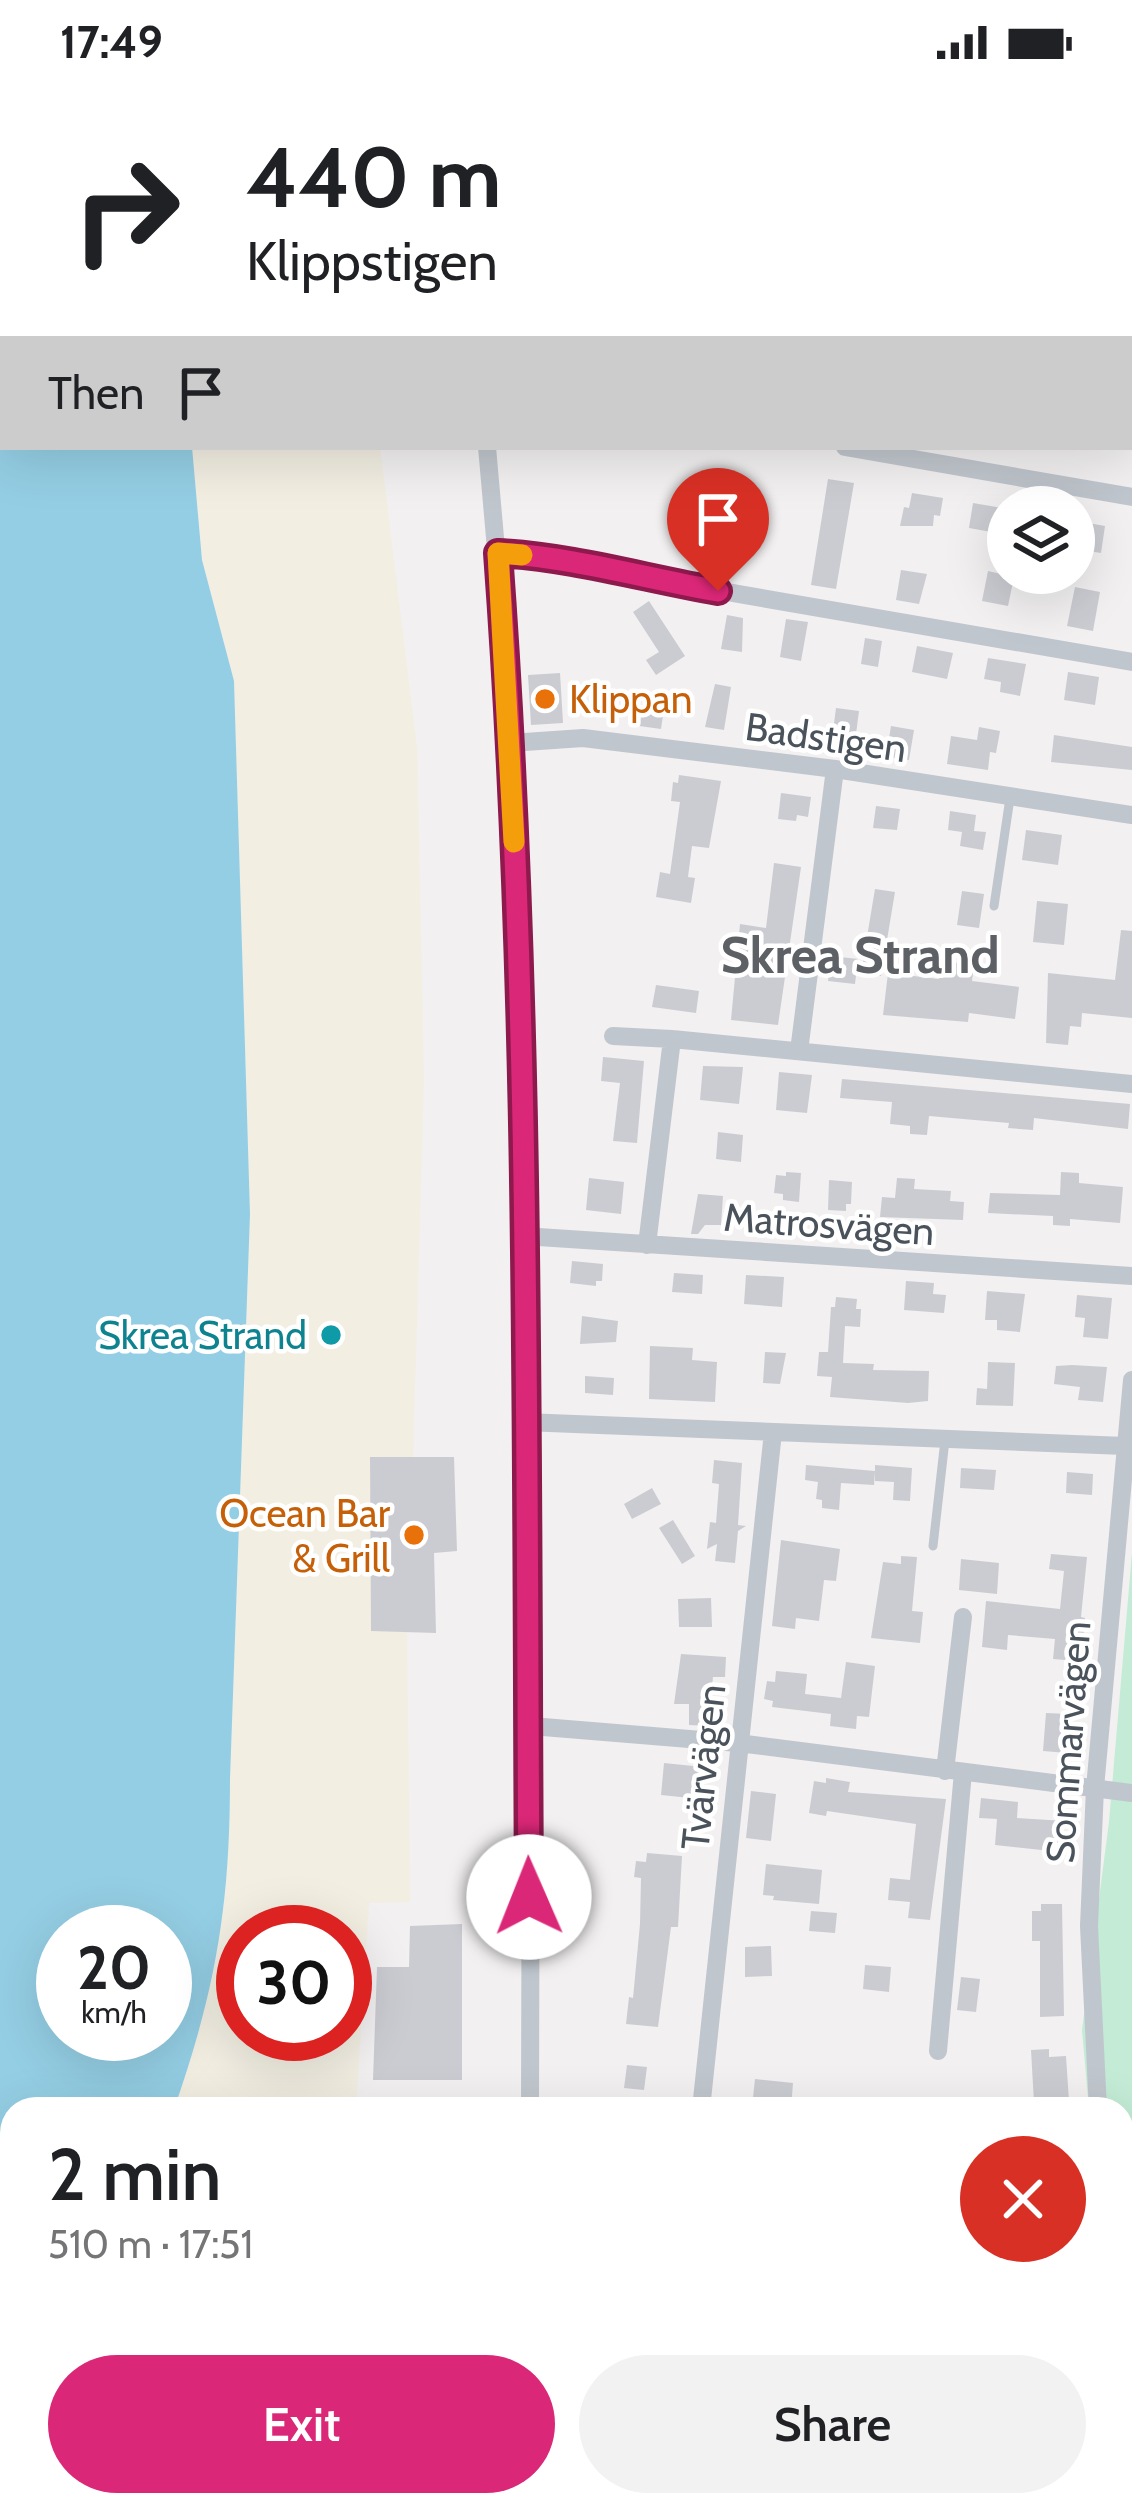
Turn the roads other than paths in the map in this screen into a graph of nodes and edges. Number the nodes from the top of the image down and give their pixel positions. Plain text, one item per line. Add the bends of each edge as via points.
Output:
1 (487, 450) edge
2 (863, 450) edge
3 (1132, 496) edge
4 (498, 553) junction
5 (1132, 662) edge
6 (510, 742) junction
7 (835, 769) junction
8 (1010, 798) junction
9 (1132, 814) edge
10 (994, 906) dead end
11 (613, 1036) dead end
12 (672, 1039) junction
13 (799, 1051) junction
14 (1132, 1084) edge
15 (523, 1236) junction
16 (647, 1245) junction
17 (1132, 1276) edge
18 (1132, 1380) edge
19 (524, 1422) junction
20 (773, 1432) junction
21 (945, 1440) junction
22 (1125, 1446) junction
23 (933, 1546) dead end
24 (963, 1616) dead end
25 (531, 1726) junction
26 (738, 1743) junction
27 (954, 1771) junction
28 (1095, 1788) junction
29 (1132, 1793) edge
30 (938, 2051) dead end
31 (530, 2097) edge
32 (702, 2097) edge
33 (1097, 2097) edge

1 - 4 street
2 - 3 street
4 - 5 street via 561,557
4 - 6 street
6 - 7 street, Badstigen via 583,738
6 - 15 street
7 - 8 street, Badstigen
7 - 13 street
8 - 9 street, Badstigen
8 - 10 lane
11 - 12 street
12 - 13 street
12 - 16 street
13 - 14 street
15 - 16 street, Matrosvägen
15 - 19 street
16 - 17 street, Matrosvägen
18 - 22 street, Sommarvägen
19 - 20 street
19 - 25 street
20 - 21 street
20 - 26 street, Tvärvägen
21 - 22 street
21 - 23 lane
22 - 28 street, Sommarvägen
24 - 27 street
25 - 26 street
25 - 31 street
26 - 27 street
26 - 32 street, Tvärvägen
27 - 28 street
27 - 30 street
28 - 29 street
28 - 33 street, Sommarvägen via 1089,1926

